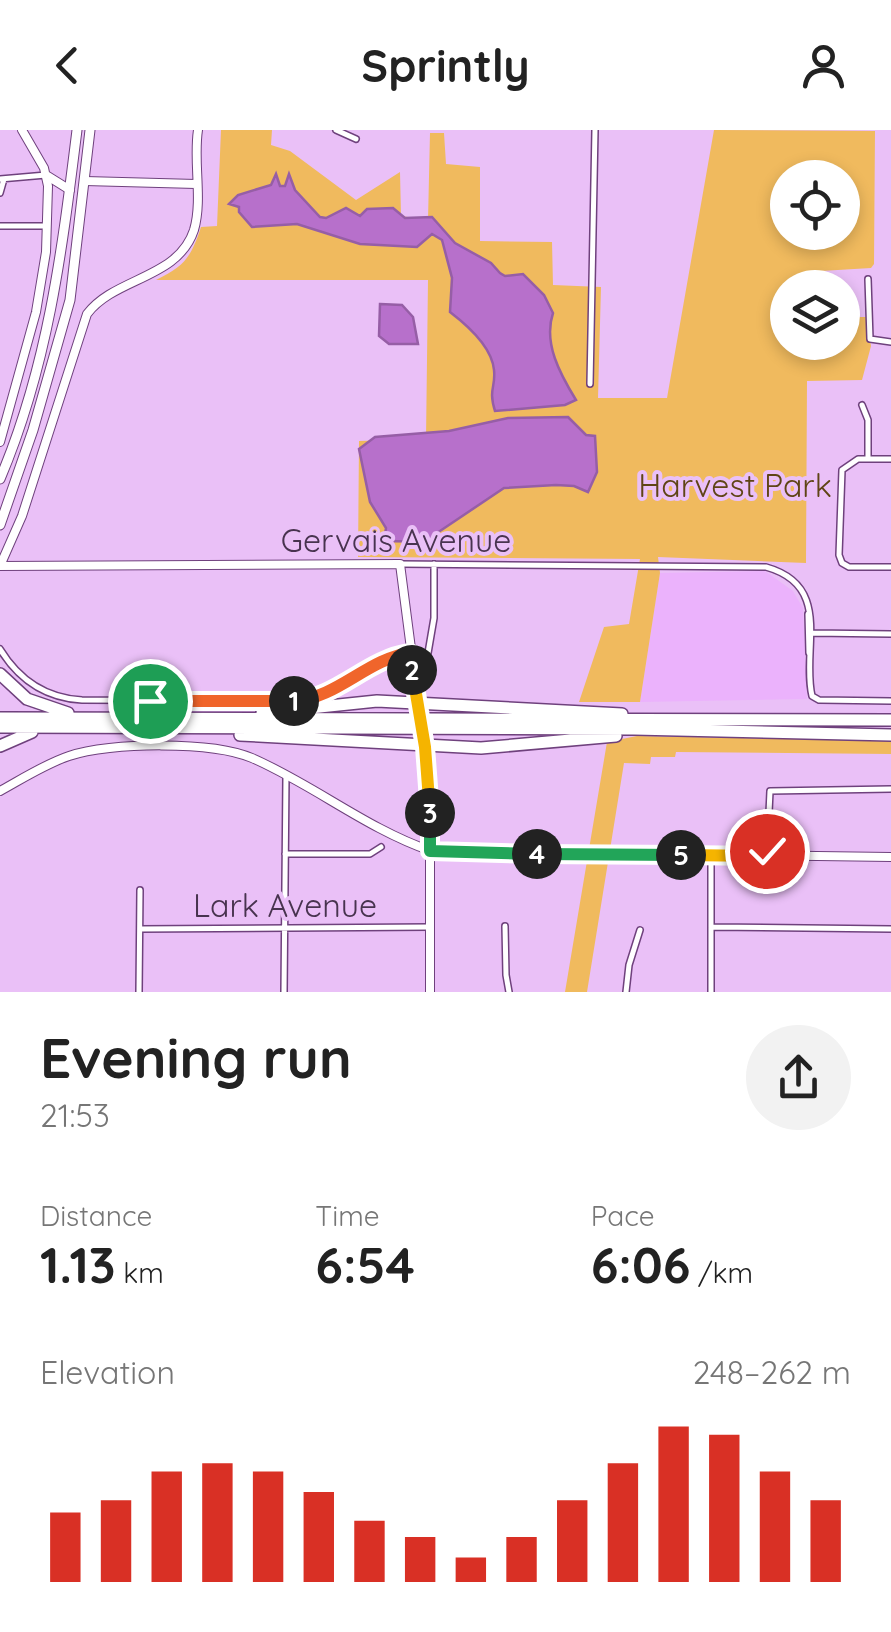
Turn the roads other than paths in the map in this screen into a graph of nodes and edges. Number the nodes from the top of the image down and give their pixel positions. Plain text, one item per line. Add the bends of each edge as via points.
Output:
1 (22, 130) edge
2 (76, 130) edge
3 (90, 130) edge
4 (198, 130) edge
5 (336, 130) edge
6 (595, 130) edge
7 (356, 139) dead end
8 (46, 175) junction
9 (86, 176) junction
10 (2, 179) edge
11 (70, 184) junction
12 (196, 184) junction
13 (0, 193) edge
14 (0, 226) edge
15 (47, 226) junction
16 (868, 279) dead end
17 (891, 342) edge
18 (590, 384) dead end
19 (862, 406) dead end
20 (0, 442) edge
21 (868, 459) junction
22 (891, 459) edge
23 (0, 479) edge
24 (0, 524) edge
25 (400, 564) junction
26 (434, 564) junction
27 (0, 566) edge
28 (891, 567) edge
29 (809, 611) junction
30 (812, 633) junction
31 (891, 634) edge
32 (0, 649) edge
33 (410, 653) junction
34 (428, 653) dead end
35 (810, 656) junction
36 (0, 674) edge
37 (891, 701) edge
38 (418, 706) junction
39 (0, 718) edge
40 (138, 719) junction
41 (691, 720) junction
42 (891, 720) edge
43 (0, 727) edge
44 (78, 727) junction
45 (183, 728) junction
46 (720, 731) junction
47 (891, 734) edge
48 (424, 743) junction
49 (0, 746) edge
50 (286, 776) junction
51 (891, 788) edge
52 (0, 791) edge
53 (381, 848) dead end
54 (430, 851) junction
55 (285, 854) junction
56 (711, 856) junction
57 (767, 856) junction
58 (891, 857) edge
59 (140, 890) dead end
60 (506, 926) dead end
61 (430, 927) junction
62 (711, 927) junction
63 (140, 928) junction
64 (285, 928) junction
65 (891, 929) edge
66 (640, 930) dead end
67 (139, 992) edge
68 (284, 992) edge
69 (430, 992) edge
70 (509, 992) edge
71 (626, 992) edge
72 (711, 992) edge

1 - 8 street
2 - 11 main road
3 - 9 main road
4 - 12 street
5 - 7 street
6 - 18 street
8 - 10 street
8 - 11 street
8 - 15 street
9 - 11 main road
9 - 12 street via 99,182
9 - 24 main road via 70,300
10 - 13 street
11 - 23 main road via 47,336
12 - 27 street via 196,221 181,253 104,297 83,322
14 - 15 street
15 - 20 street via 36,310
16 - 17 street via 870,340
19 - 21 street
21 - 22 street
21 - 28 street via 850,462 840,475 839,555 849,566
25 - 26 street, Gervais Avenue
25 - 27 street, Gervais Avenue
25 - 33 street
26 - 29 street, Gervais Avenue via 758,566 789,578
26 - 34 street
29 - 30 street
29 - 35 street
30 - 31 street
30 - 35 street
32 - 33 street via 32,685 82,700 300,701
33 - 38 street
35 - 37 street via 812,696 819,700
36 - 40 highway via 48,709
38 - 40 highway via 365,701
38 - 41 highway
38 - 48 street, bridge
39 - 40 highway
40 - 41 highway
41 - 42 highway
43 - 44 highway
44 - 45 highway
44 - 49 highway via 20,734
45 - 46 highway
45 - 48 highway
46 - 47 highway
46 - 48 highway via 509,747
48 - 54 street
50 - 52 street via 229,751 124,747 70,756
50 - 54 street
50 - 55 street
51 - 57 street via 770,791
53 - 55 street via 370,854
54 - 56 street
54 - 61 street
55 - 64 street
56 - 57 street
56 - 62 street
57 - 58 street
59 - 63 street
60 - 70 street
61 - 64 street, Lark Avenue
61 - 69 street
62 - 65 street
62 - 72 street
63 - 64 street, Lark Avenue
63 - 67 street
64 - 68 street
66 - 71 street

